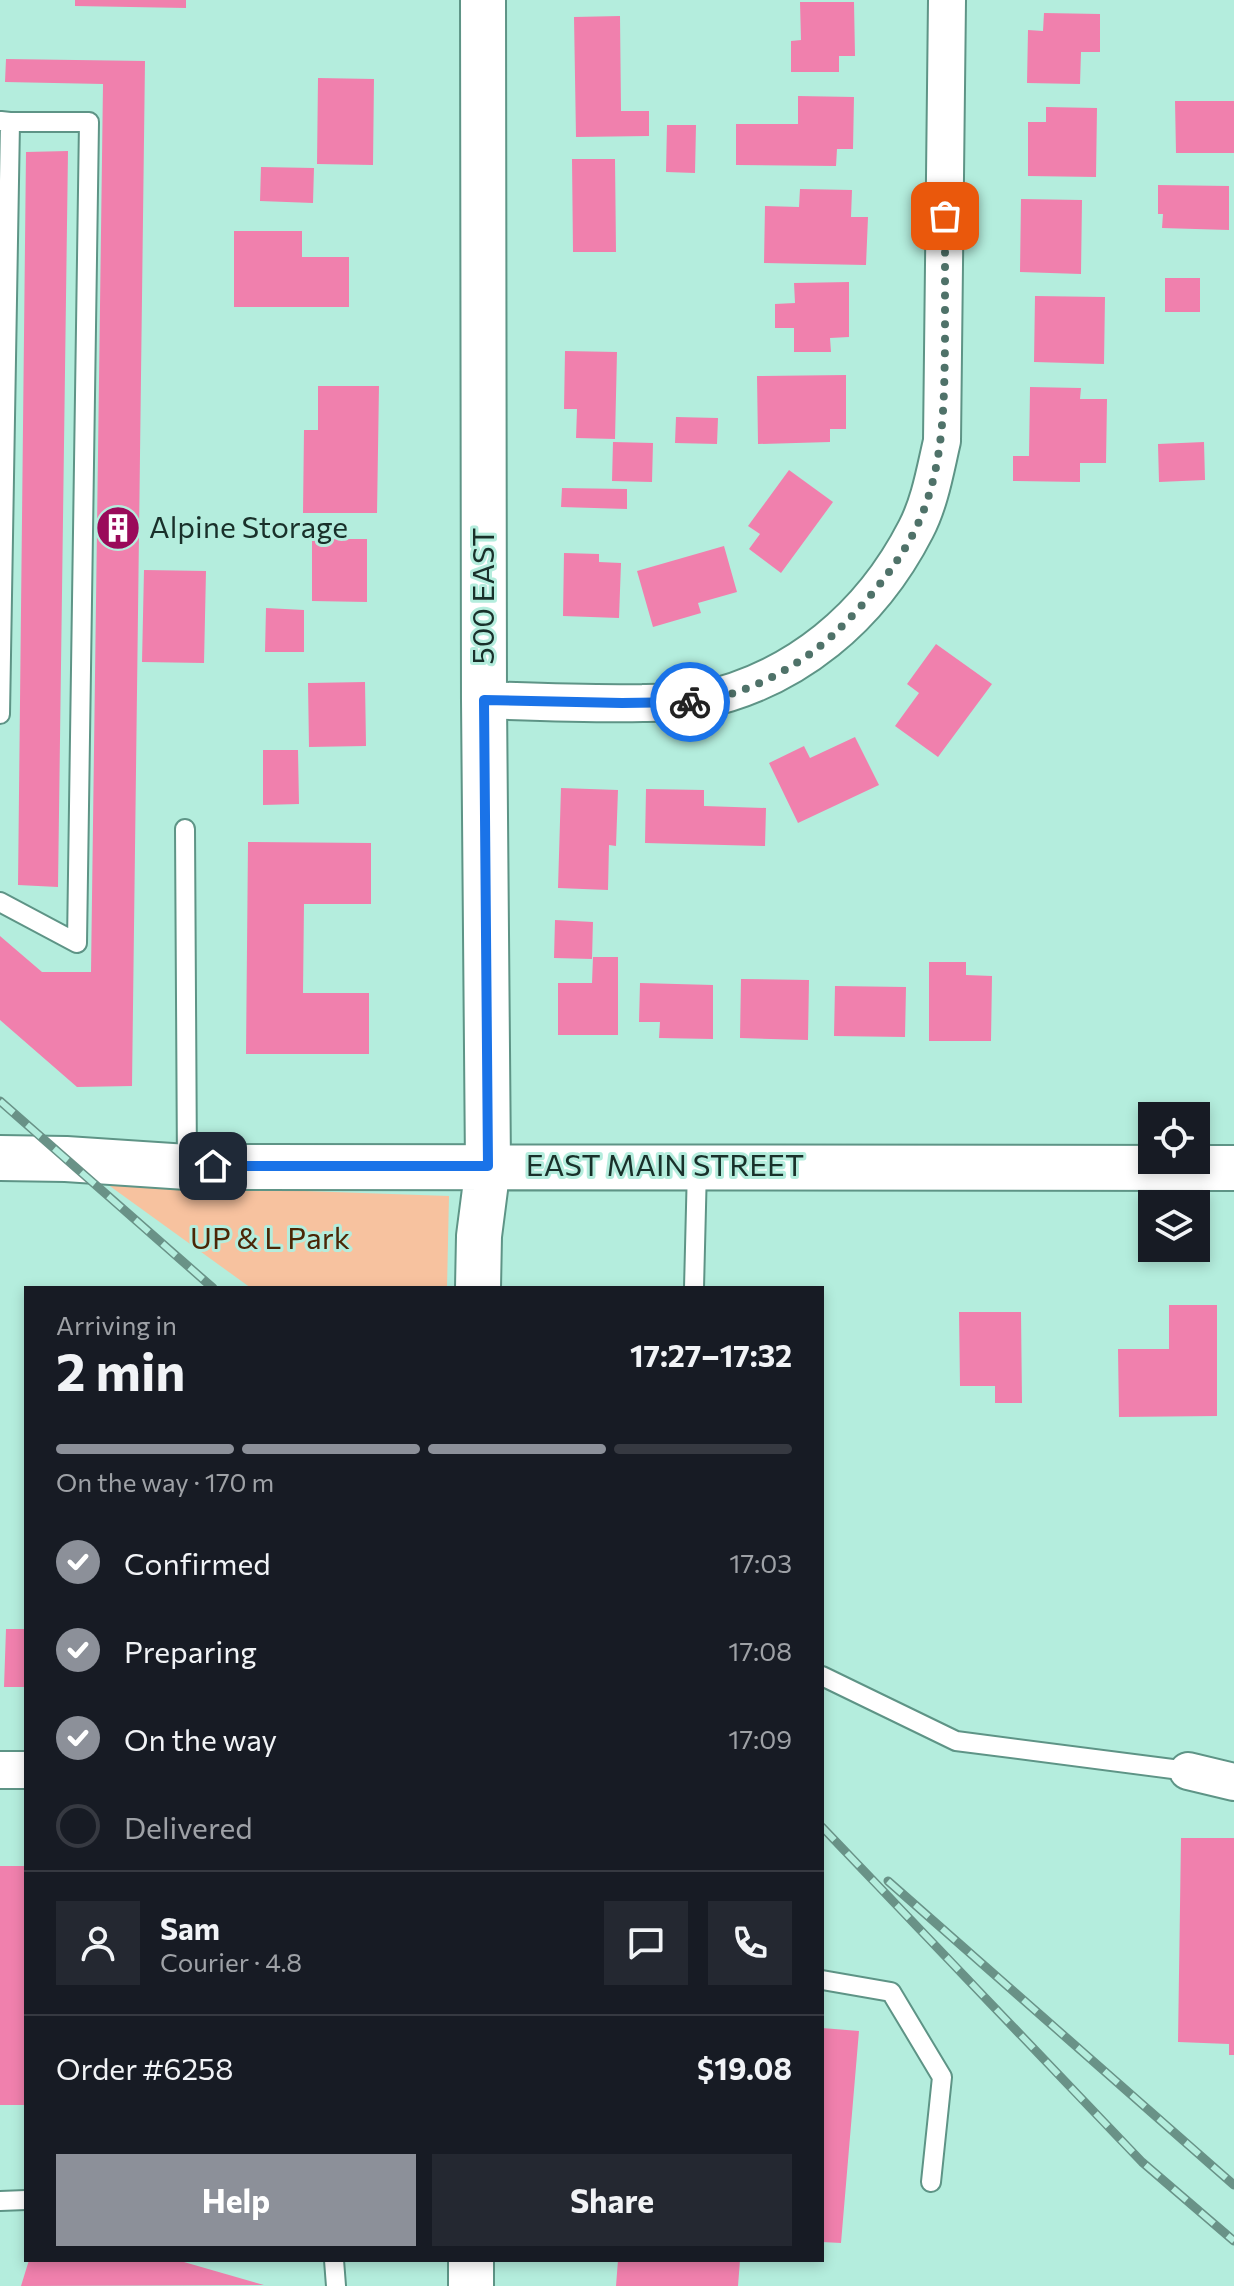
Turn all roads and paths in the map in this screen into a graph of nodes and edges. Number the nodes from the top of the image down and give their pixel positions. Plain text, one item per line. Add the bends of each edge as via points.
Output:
1 (483, 0) edge
2 (947, 0) edge
3 (5, 122) edge
4 (484, 700) junction
5 (0, 714) edge
6 (185, 829) dead end
7 (0, 902) edge
8 (0, 1158) edge
9 (488, 1166) junction
10 (697, 1166) junction
11 (187, 1167) junction
12 (1234, 1168) edge
13 (478, 1286) edge
14 (694, 1286) edge
15 (824, 1677) edge
16 (0, 1770) edge
17 (24, 1770) edge
18 (1188, 1771) joint
19 (1234, 1782) edge
20 (824, 1980) edge
21 (931, 2182) dead end
22 (24, 2200) edge
23 (0, 2201) edge
24 (334, 2262) edge
25 (471, 2262) edge
26 (336, 2286) edge
27 (471, 2286) edge

1 - 4 street, 500 EAST
2 - 4 street via 942,441 916,529 884,579 818,650 746,688 695,702
3 - 5 lane
3 - 7 lane via 89,122 77,943
4 - 9 street, 500 EAST
6 - 11 lane
8 - 11 street, EAST MAIN STREET
9 - 10 street, EAST MAIN STREET
9 - 11 street, EAST MAIN STREET
9 - 13 street, 500 EAST
10 - 12 street, EAST MAIN STREET
10 - 14 lane
15 - 18 lane via 956,1741
16 - 17 street
18 - 19 street
20 - 21 lane via 891,1992 942,2077
22 - 23 lane
24 - 26 lane
25 - 27 street

